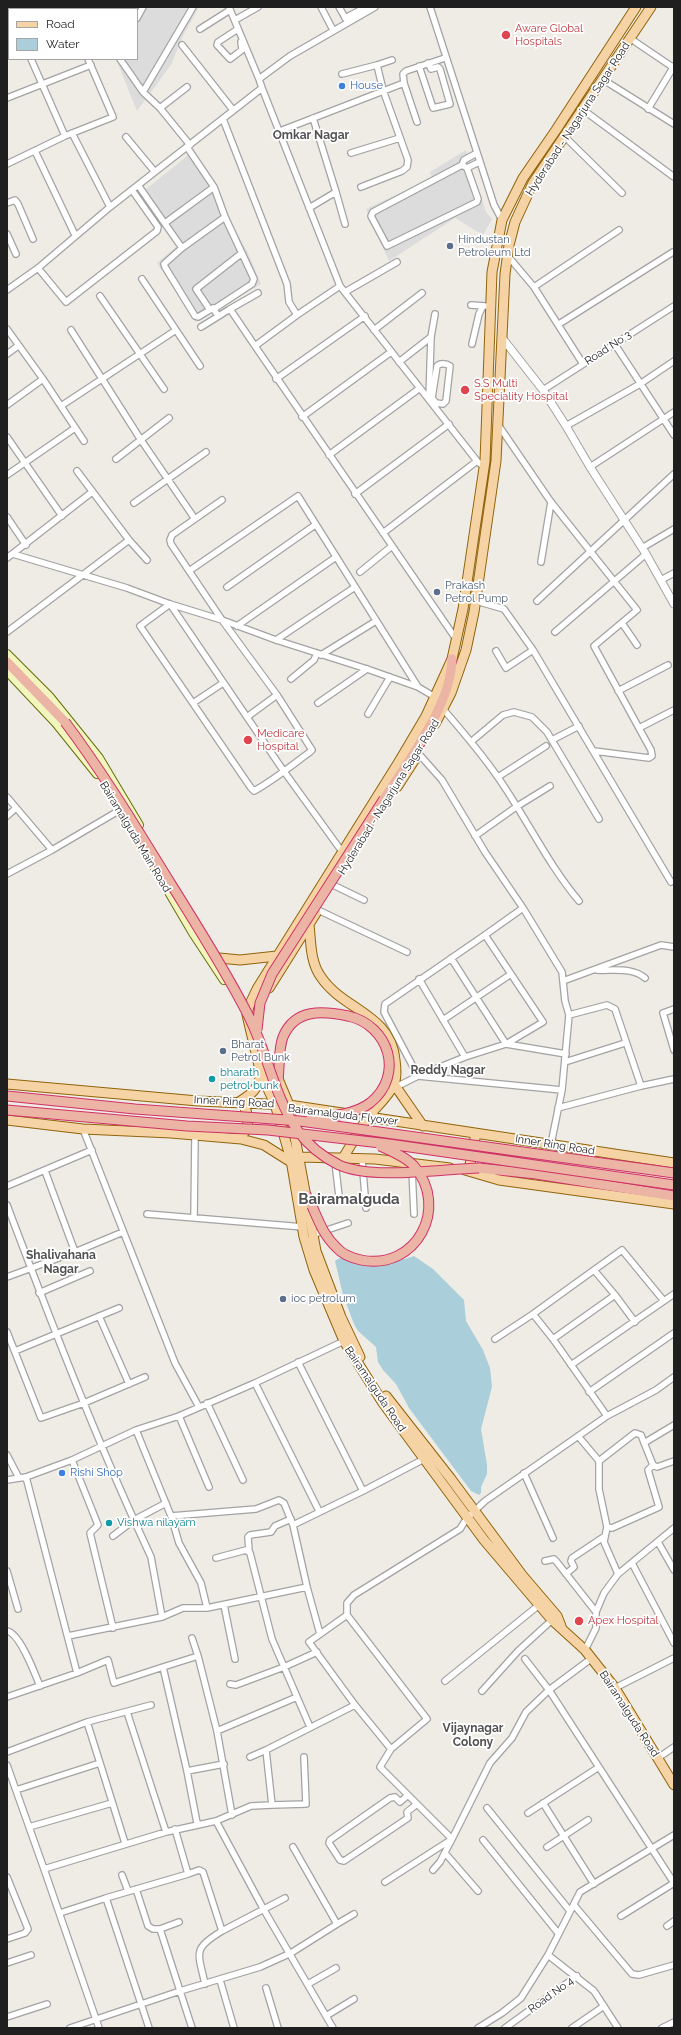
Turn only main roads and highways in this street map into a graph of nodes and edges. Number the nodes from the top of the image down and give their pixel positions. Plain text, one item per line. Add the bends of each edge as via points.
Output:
1 (636, 7) edge
2 (652, 7) edge
3 (7, 654) edge
4 (452, 659) junction
5 (7, 662) edge
6 (7, 671) edge
7 (119, 788) junction
8 (111, 794) junction
9 (309, 924) junction
10 (277, 956) junction
11 (219, 958) junction
12 (248, 1010) junction
13 (259, 1018) junction
14 (258, 1033) junction
15 (261, 1074) junction
16 (278, 1080) junction
17 (7, 1084) edge
18 (395, 1085) junction
19 (7, 1096) edge
20 (241, 1102) junction
21 (275, 1104) junction
22 (289, 1105) junction
23 (7, 1110) edge
24 (368, 1117) junction
25 (7, 1120) edge
26 (300, 1121) junction
27 (422, 1126) junction
28 (476, 1133) junction
29 (238, 1139) junction
30 (372, 1142) junction
31 (300, 1157) junction
32 (339, 1158) junction
33 (291, 1162) junction
34 (674, 1163) edge
35 (469, 1170) junction
36 (674, 1173) edge
37 (674, 1185) edge
38 (306, 1195) junction
39 (674, 1196) edge
40 (674, 1204) edge
41 (328, 1296) junction
42 (447, 1482) junction
43 (562, 1629) junction
44 (674, 1785) edge

1 - 4 main road, Hyderabad - Nagarjuna Sagar Road via 523,178 502,220 487,306 488,407 462,609
2 - 9 main road, Hyderabad - Nagarjuna Sagar Road via 533,183 520,209 507,255 496,461 476,601 466,650 444,710
3 - 7 main road via 68,718
4 - 10 main road, Hyderabad - Nagarjuna Sagar Road via 408,747
4 - 14 highway, bridge via 452,673 448,686 435,714 272,974 260,1003 257,1017
5 - 14 highway, bridge via 65,722 92,758 236,990
6 - 8 main road, Bairamalguda Main Road via 56,723
7 - 8 main road
7 - 11 main road via 160,862
8 - 12 main road, Bairamalguda Main Road via 193,933
9 - 13 main road, Hyderabad - Nagarjuna Sagar Road via 267,991
9 - 18 main road via 313,958 320,976 334,991 380,1024 390,1038 396,1071
10 - 11 main road via 240,960
10 - 12 main road, Hyderabad - Nagarjuna Sagar Road
11 - 12 main road
12 - 13 main road
12 - 15 main road, Bairamalguda Road
13 - 16 main road
14 - 39 highway, bridge via 282,1101 298,1131 324,1156 340,1165 375,1172 496,1169
15 - 20 main road via 253,1094
15 - 21 main road, Bairamalguda Road
16 - 22 main road
16 - 26 highway, bridge via 283,1036 293,1023 312,1012 326,1012 364,1021 377,1031 381,1038 389,1061 388,1078 374,1099 359,1109
17 - 20 main road, Inner Ring Road via 198,1101
18 - 24 main road
18 - 27 main road
19 - 26 highway, Bairamalguda Flyover, bridge via 135,1109
20 - 21 main road, Inner Ring Road
20 - 29 main road via 247,1112 248,1126 246,1132
21 - 22 main road, Inner Ring Road
21 - 33 main road, Bairamalguda Road
22 - 24 main road, Inner Ring Road
22 - 31 main road, Bairamalguda Road
23 - 30 highway, bridge via 187,1126 268,1130
24 - 27 main road, Inner Ring Road
24 - 32 main road
25 - 29 main road via 84,1129
26 - 36 highway, Bairamalguda Flyover, bridge
27 - 28 main road, Inner Ring Road
28 - 34 main road, Inner Ring Road
28 - 35 main road
29 - 33 main road via 264,1145
30 - 37 highway, bridge
30 - 38 highway, bridge via 414,1165 424,1182 429,1198 429,1215 424,1231 414,1245 385,1260 368,1261 352,1258 338,1249 327,1237
31 - 32 main road
31 - 38 main road, Bairamalguda Road
32 - 35 main road via 412,1162
33 - 41 main road, Bairamalguda Road via 314,1270
35 - 40 main road via 499,1180
38 - 41 main road, Bairamalguda Road via 312,1235
41 - 42 main road, Bairamalguda Road via 367,1370
41 - 42 main road, Bairamalguda Road via 344,1341 383,1403 424,1459
42 - 43 main road, Bairamalguda Road via 474,1511 556,1616
42 - 43 main road, Bairamalguda Road via 467,1518 484,1540
43 - 44 main road, Bairamalguda Road via 592,1658 615,1688

